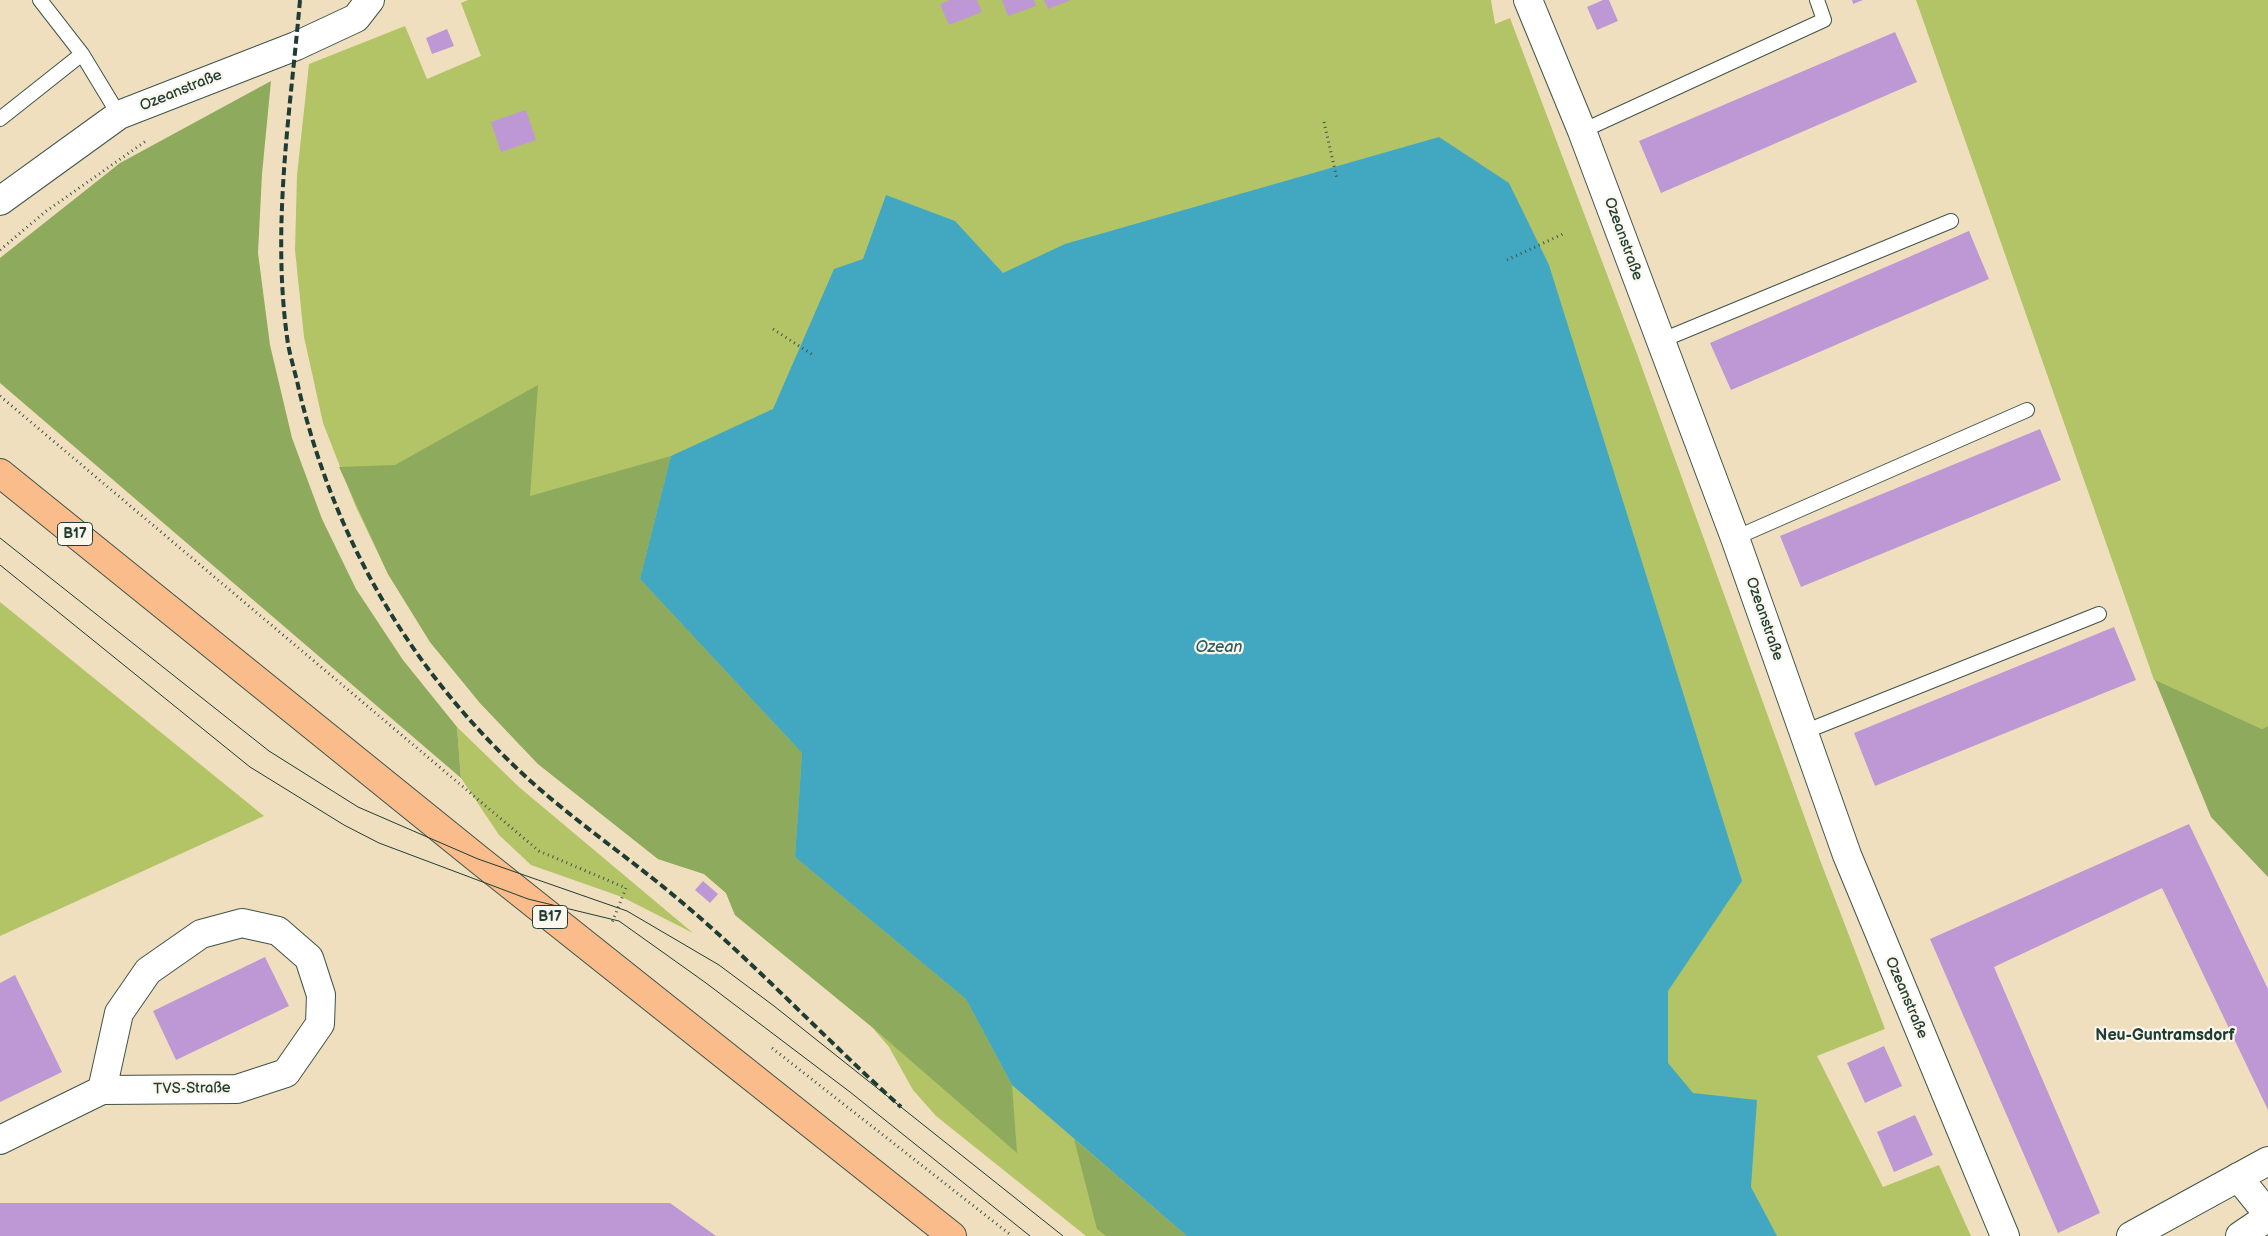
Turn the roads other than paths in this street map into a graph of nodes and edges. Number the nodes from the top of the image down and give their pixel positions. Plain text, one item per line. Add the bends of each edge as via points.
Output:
1 (40, 0) edge
2 (370, 0) edge
3 (1528, 0) edge
4 (1817, 0) edge
5 (82, 54) junction
6 (119, 115) junction
7 (0, 119) edge
8 (1582, 130) junction
9 (0, 201) edge
10 (1951, 221) dead end
11 (1660, 340) junction
12 (2027, 410) dead end
13 (0, 473) edge
14 (1735, 538) junction
15 (2099, 614) dead end
16 (1804, 732) junction
17 (102, 1090) junction
18 (0, 1140) edge
19 (2268, 1161) edge
20 (2238, 1177) junction
21 (2268, 1215) edge
22 (952, 1236) edge
23 (2005, 1236) edge
24 (2131, 1236) edge
25 (2240, 1236) edge

1 - 5 lane
2 - 6 street, Ozeanstraße via 356,18 296,46
3 - 8 street, Ozeanstraße
4 - 8 lane via 1824,20
5 - 6 lane
5 - 7 lane
6 - 9 street, Ozeanstraße
8 - 11 street, Ozeanstraße
10 - 11 lane
11 - 14 street, Ozeanstraße
12 - 14 lane
13 - 22 main road, B17 via 485,865
14 - 16 street, Ozeanstraße
15 - 16 lane
16 - 23 street, Ozeanstraße via 1846,855
17 - 17 street, TVS-Straße via 237,1089 286,1073 320,1024 321,995 309,958 278,931 242,923 201,934 148,971 119,1014
17 - 18 street, TVS-Straße
19 - 20 street
20 - 21 street
20 - 24 street
21 - 25 street

